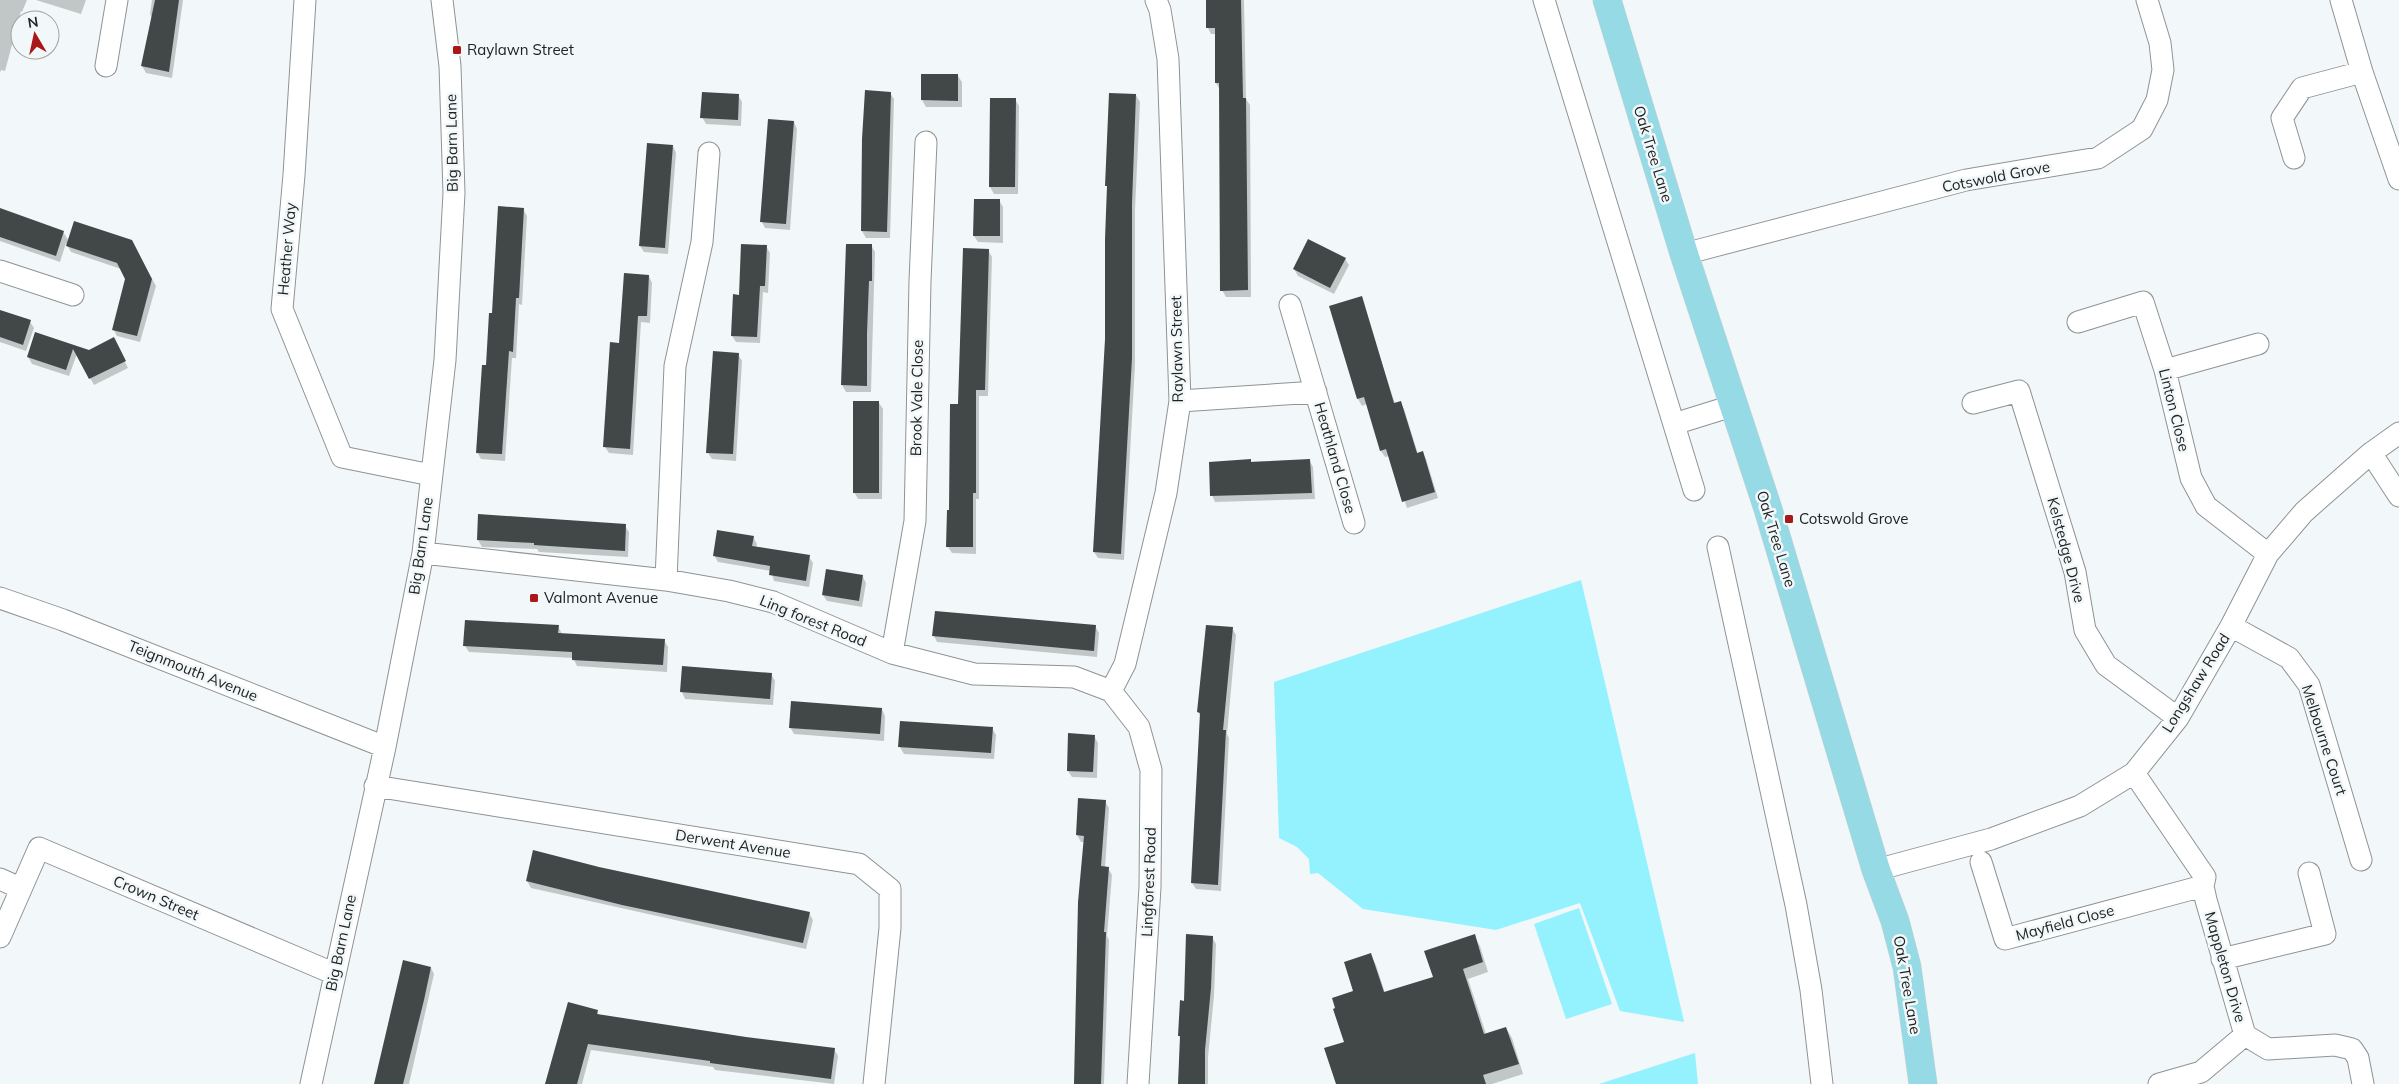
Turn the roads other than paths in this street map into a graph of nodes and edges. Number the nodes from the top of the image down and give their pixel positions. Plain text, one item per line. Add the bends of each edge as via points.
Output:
1 (117, 0) edge
2 (305, 0) edge
3 (442, 0) edge
4 (1156, 0) edge
5 (1544, 0) edge
6 (1607, 0) edge
7 (2147, 0) edge
8 (2341, 0) edge
9 (106, 66) dead end
10 (2362, 72) junction
11 (926, 142) dead end
12 (710, 153) dead end
13 (2294, 158) dead end
14 (2399, 179) edge
15 (1684, 254) junction
16 (0, 271) edge
17 (73, 295) dead end
18 (1290, 304) dead end
19 (2078, 322) dead end
20 (2258, 344) dead end
21 (2165, 370) junction
22 (1316, 392) junction
23 (1180, 401) junction
24 (1973, 403) dead end
25 (1732, 406) junction
26 (1674, 424) junction
27 (2399, 434) edge
28 (2371, 453) junction
29 (431, 475) junction
30 (1694, 490) dead end
31 (2399, 496) edge
32 (1354, 523) dead end
33 (1718, 547) dead end
34 (423, 553) junction
35 (2268, 554) junction
36 (666, 580) junction
37 (0, 598) edge
38 (2231, 626) junction
39 (892, 653) junction
40 (1110, 691) junction
41 (2178, 718) junction
42 (384, 747) junction
43 (2134, 773) junction
44 (375, 786) junction
45 (2361, 860) dead end
46 (1981, 862) dead end
47 (1876, 870) junction
48 (2308, 873) dead end
49 (0, 879) edge
50 (2203, 886) junction
51 (20, 888) junction
52 (0, 937) edge
53 (2222, 960) junction
54 (335, 974) junction
55 (2245, 1035) junction
56 (2202, 1078) edge
57 (311, 1084) edge
58 (874, 1084) edge
59 (1138, 1084) edge
60 (1822, 1084) edge
61 (1923, 1084) edge
62 (2159, 1084) edge
63 (2363, 1084) edge

1 - 9 street
2 - 29 street, Heather Way via 282,309 342,456
3 - 29 street, Big Barn Lane via 450,66 454,193 446,360
4 - 23 street, Raylawn Street via 1168,59
5 - 26 street
6 - 15 main road, Oak Tree Lane
7 - 15 street, Cotswold Grove via 2160,43 2163,70 2157,100 2142,129 2098,158 1966,180
8 - 10 street
10 - 13 street via 2302,88 2282,118
10 - 14 street
11 - 39 street, Brook Vale Close via 915,521
12 - 36 street via 702,242 675,366
15 - 25 main road, Oak Tree Lane
16 - 17 street
18 - 22 street, Heathland Close
19 - 21 street, Linton Close via 2143,302
20 - 21 street
21 - 35 street, Linton Close via 2191,478 2206,506
22 - 23 street, Heathland Close
22 - 32 street, Heathland Close
23 - 40 street, Raylawn Street via 1166,494 1125,664
24 - 41 street, Kelstedge Drive via 2019,391 2075,572 2086,630 2106,665
25 - 26 street
25 - 47 main road, Oak Tree Lane via 1768,509
26 - 30 street
27 - 28 street, Longshaw Road
28 - 31 street
28 - 35 street, Longshaw Road via 2304,512
29 - 34 street, Big Barn Lane
33 - 60 street via 1796,905 1812,990
34 - 36 street, Ling forest Road
34 - 42 street, Big Barn Lane
35 - 38 street, Longshaw Road
36 - 39 street, Ling forest Road via 728,590 773,602
37 - 42 street, Teignmouth Avenue
38 - 41 street, Longshaw Road
38 - 45 street, Melbourne Court via 2289,658 2309,684
39 - 40 street, Ling forest Road via 974,674 1074,677
40 - 59 street, Lingforest Road via 1139,727 1151,770 1150,887
41 - 43 street, Longshaw Road
42 - 44 street, Big Barn Lane
43 - 47 street, Longshaw Road via 2080,806 1991,839
43 - 50 street, Mappleton Drive via 2205,877
44 - 54 street, Big Barn Lane
44 - 58 street, Derwent Avenue via 858,864 890,888 890,928
46 - 50 street, Mayfield Close via 2005,939
47 - 61 main road, Oak Tree Lane via 1895,921 1907,968
48 - 53 street via 2325,934
49 - 51 street
50 - 53 street, Mappleton Drive
51 - 52 street
51 - 54 street, Crown Street via 39,848
53 - 55 street, Mappleton Drive
54 - 57 street, Big Barn Lane
55 - 56 street
55 - 63 street, Mappleton Drive via 2268,1049 2335,1045 2352,1049 2358,1058
56 - 62 street

